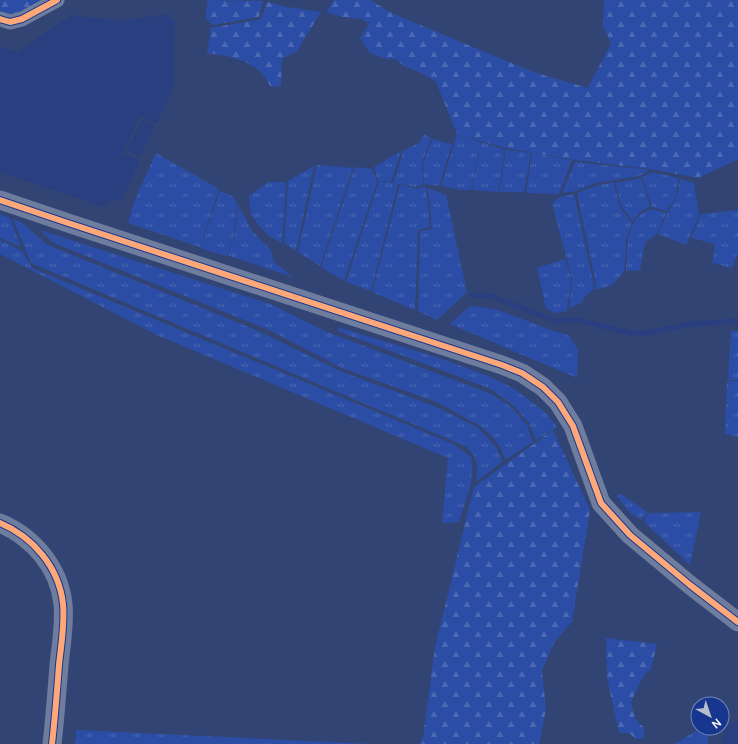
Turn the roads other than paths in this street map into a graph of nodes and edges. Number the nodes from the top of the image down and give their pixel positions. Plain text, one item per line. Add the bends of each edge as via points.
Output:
1 (57, 0) edge
2 (0, 19) edge
3 (0, 200) edge
4 (0, 523) edge
5 (738, 622) edge
6 (52, 744) edge

1 - 2 street via 22,19 10,22
3 - 5 street via 522,373 543,387 558,402 572,426 601,503 630,535
4 - 6 street via 25,537 38,549 49,564 63,604

